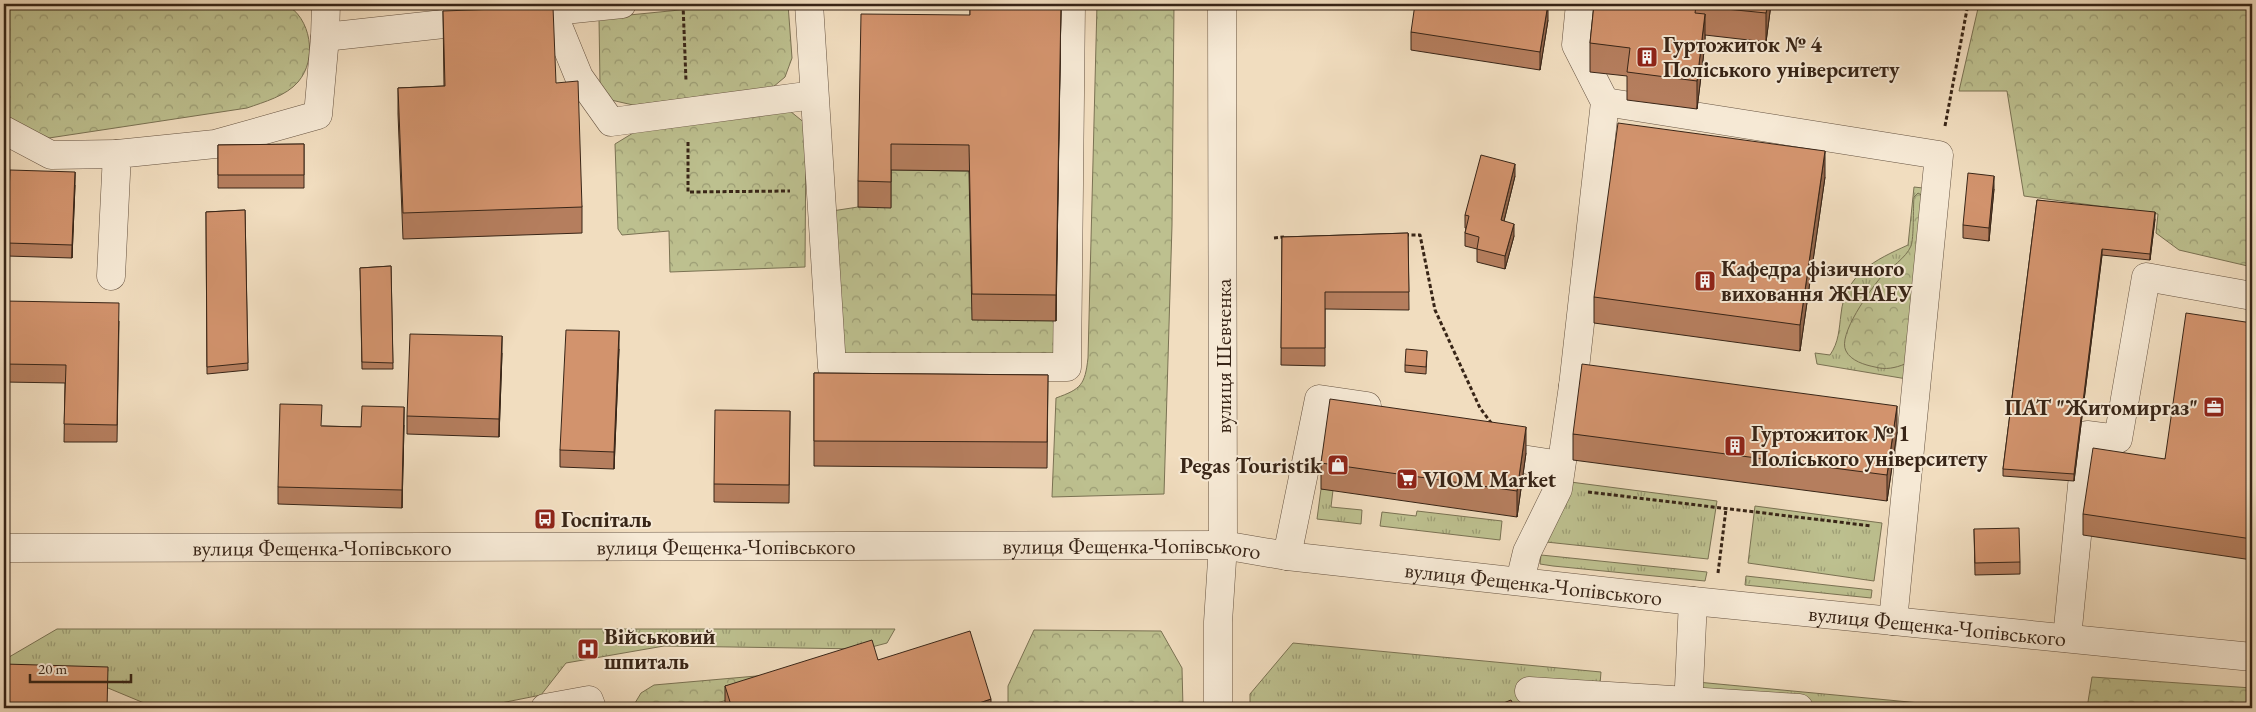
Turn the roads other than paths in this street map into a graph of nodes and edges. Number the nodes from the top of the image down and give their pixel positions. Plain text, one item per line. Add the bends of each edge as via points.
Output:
1 (326, 4) edge
2 (622, 4) edge
3 (809, 4) edge
4 (1071, 4) edge
5 (1222, 4) edge
6 (1580, 4) edge
7 (552, 12) junction
8 (325, 37) junction
9 (814, 95) junction
10 (1604, 102) junction
11 (4, 130) edge
12 (117, 154) junction
13 (111, 276) dead end
14 (2252, 296) edge
15 (1573, 386) junction
16 (1641, 393) edge
17 (1383, 408) edge
18 (1884, 419) edge
19 (1913, 422) junction
20 (1464, 450) edge
21 (1560, 477) junction
22 (1223, 545) junction
23 (4, 548) edge
24 (1287, 556) junction
25 (1520, 581) junction
26 (1693, 601) junction
27 (1893, 621) junction
28 (2067, 638) junction
29 (2252, 657) edge
30 (1529, 691) dead end
31 (1688, 704) edge
32 (545, 708) edge
33 (592, 708) edge
34 (1218, 708) edge
35 (1799, 708) edge

1 - 8 street
2 - 7 street
3 - 9 street
4 - 9 street via 1067,367 832,368
5 - 22 street, вулиця Шевченка
6 - 10 street via 1576,45
7 - 8 street
7 - 9 street via 579,78 611,122
8 - 12 street via 318,115 215,144
10 - 15 street
10 - 19 street via 1939,155
11 - 12 street via 51,155
12 - 13 street
14 - 28 street via 2146,277 2118,439 2087,435
15 - 16 street
15 - 21 street
17 - 24 street via 1318,399
18 - 19 street
19 - 27 street
20 - 21 street
21 - 25 street via 1527,552
22 - 23 street, вулиця Фещенка-Чопівського
22 - 24 street, вулиця Фещенка-Чопівського
22 - 34 street, вулиця Шевченка via 1218,622
24 - 25 street, вулиця Фещенка-Чопівського
25 - 26 street, вулиця Фещенка-Чопівського
26 - 27 street, вулиця Фещенка-Чопівського
26 - 31 street
27 - 28 street, вулиця Фещенка-Чопівського
28 - 29 street, вулиця Фещенка-Чопівського
30 - 31 street
31 - 35 street
32 - 33 street via 590,700

